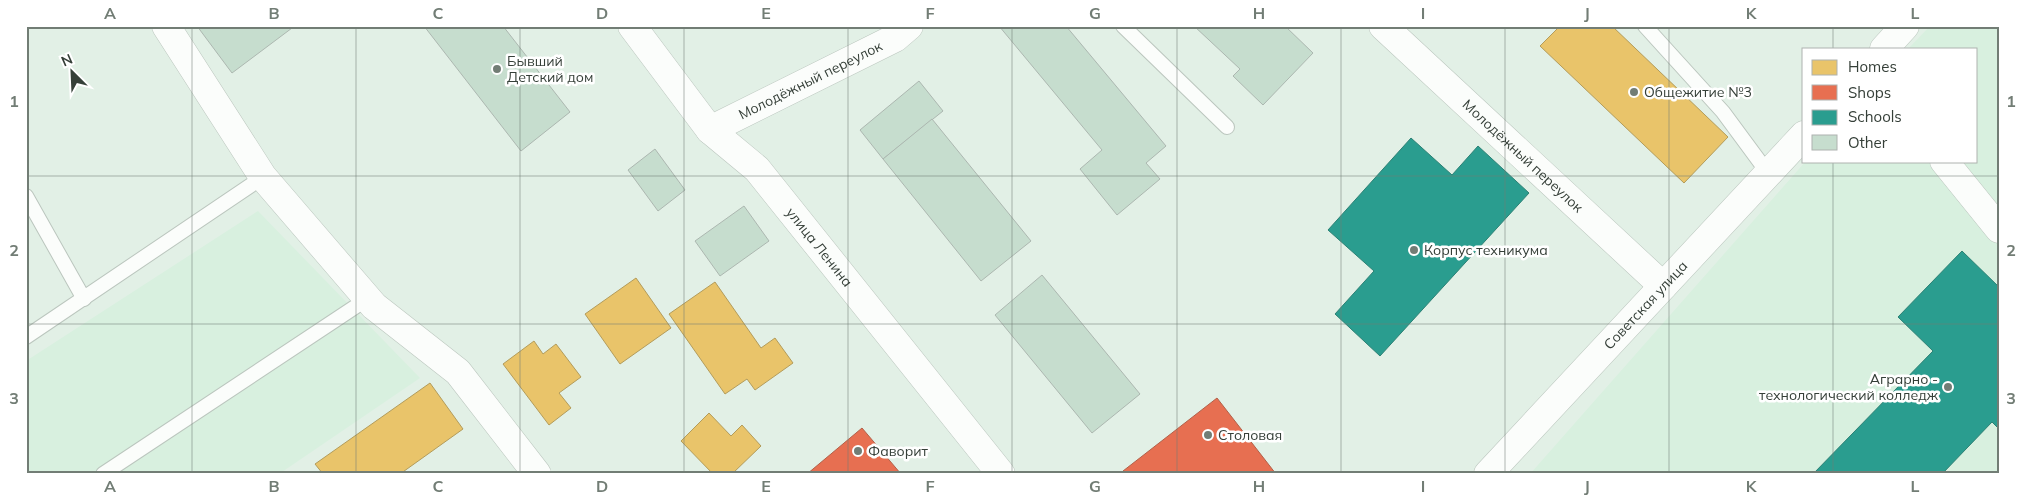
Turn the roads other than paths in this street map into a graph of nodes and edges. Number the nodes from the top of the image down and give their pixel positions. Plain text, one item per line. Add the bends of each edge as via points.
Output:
1 (166, 26) edge
2 (632, 26) edge
3 (1123, 26) edge
4 (1383, 26) edge
5 (1645, 26) edge
6 (1905, 26) edge
7 (896, 30) edge
8 (1885, 48) edge
9 (1227, 127) dead end
10 (710, 130) junction
11 (1802, 137) edge
12 (1945, 162) edge
13 (1768, 173) junction
14 (263, 177) junction
15 (26, 196) edge
16 (1999, 229) edge
17 (1663, 286) junction
18 (84, 299) junction
19 (367, 299) junction
20 (26, 338) edge
21 (103, 474) edge
22 (537, 474) edge
23 (1001, 474) edge
24 (1488, 474) edge

1 - 14 street
2 - 10 street, улица Ленина
3 - 9 lane
4 - 17 street, Молодёжный переулок
5 - 13 lane via 1724,112
6 - 8 street
7 - 10 street, Молодёжный переулок
10 - 23 street, улица Ленина via 757,170
11 - 13 street, Советская улица
12 - 16 street
13 - 17 street, Советская улица
14 - 18 lane
14 - 19 street
15 - 18 lane
17 - 24 street, Советская улица
18 - 20 lane
19 - 21 lane
19 - 22 street via 458,372

